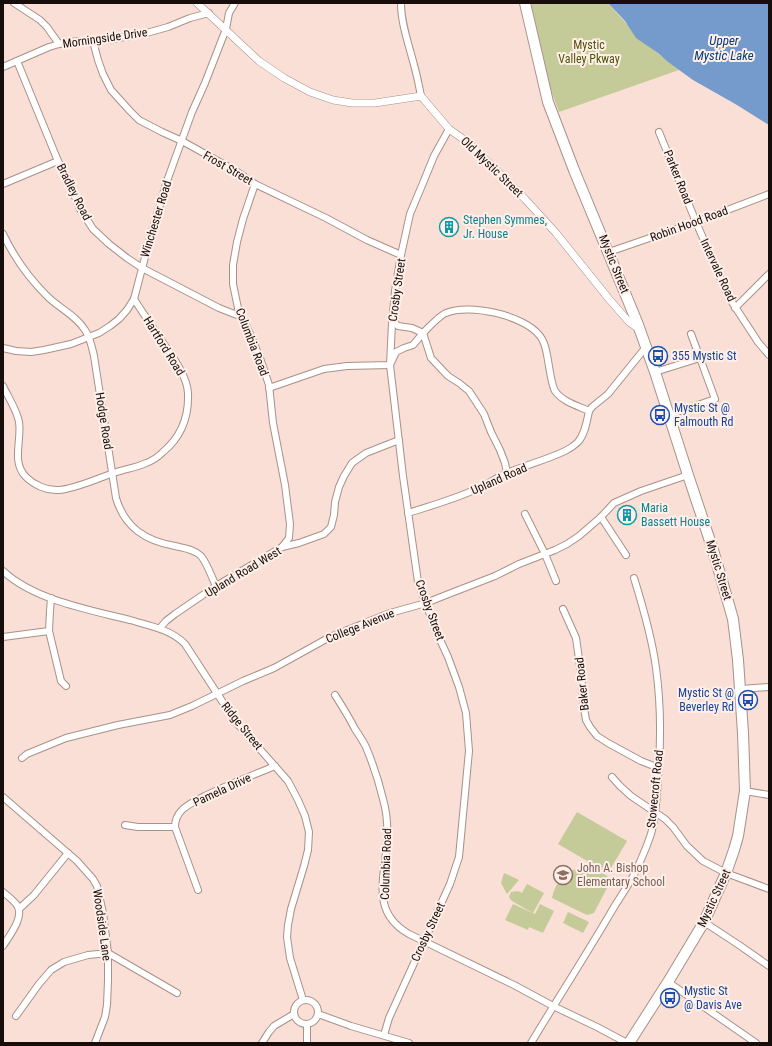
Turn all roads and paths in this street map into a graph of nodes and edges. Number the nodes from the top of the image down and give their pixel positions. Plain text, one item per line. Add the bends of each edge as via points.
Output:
1 (14, 3) edge
2 (197, 3) edge
3 (236, 3) edge
4 (401, 3) edge
5 (526, 3) edge
6 (209, 13) junction
7 (226, 29) junction
8 (93, 41) junction
9 (59, 44) junction
10 (17, 61) junction
11 (3, 67) edge
12 (421, 96) junction
13 (449, 129) junction
14 (659, 132) dead end
15 (182, 141) junction
16 (58, 161) junction
17 (3, 184) edge
18 (255, 184) junction
19 (769, 194) edge
20 (696, 222) junction
21 (3, 234) edge
22 (609, 252) junction
23 (401, 255) junction
24 (142, 268) junction
25 (769, 274) edge
26 (134, 299) junction
27 (736, 308) junction
28 (242, 317) junction
29 (392, 320) junction
30 (640, 329) junction
31 (423, 333) junction
32 (691, 334) dead end
33 (89, 337) junction
34 (646, 347) junction
35 (3, 348) edge
36 (769, 356) edge
37 (700, 358) junction
38 (390, 365) junction
39 (655, 372) junction
40 (3, 386) edge
41 (269, 388) junction
42 (589, 411) junction
43 (669, 415) junction
44 (399, 440) junction
45 (113, 473) junction
46 (506, 473) junction
47 (688, 475) junction
48 (408, 513) junction
49 (525, 514) dead end
50 (600, 517) junction
51 (282, 548) junction
52 (546, 554) junction
53 (626, 555) dead end
54 (3, 570) edge
55 (634, 578) dead end
56 (556, 581) dead end
57 (216, 586) junction
58 (51, 598) junction
59 (426, 603) junction
60 (563, 609) dead end
61 (160, 628) junction
62 (49, 631) junction
63 (3, 637) edge
64 (66, 686) dead end
65 (769, 687) edge
66 (741, 689) junction
67 (217, 693) junction
68 (335, 695) dead end
69 (22, 758) dead end
70 (275, 766) junction
71 (659, 768) junction
72 (612, 777) dead end
73 (745, 791) junction
74 (769, 796) edge
75 (3, 797) edge
76 (655, 812) junction
77 (125, 825) dead end
78 (176, 827) junction
79 (68, 853) junction
80 (726, 873) junction
81 (769, 889) edge
82 (198, 890) dead end
83 (3, 892) edge
84 (19, 909) junction
85 (704, 922) junction
86 (424, 941) junction
87 (3, 946) edge
88 (108, 953) junction
89 (769, 966) edge
90 (668, 982) junction
91 (177, 993) dead end
92 (303, 1000) junction
93 (553, 1006) junction
94 (294, 1014) junction
95 (318, 1014) junction
96 (16, 1016) dead end
97 (306, 1024) junction
98 (384, 1035) junction
99 (94, 1043) edge
100 (262, 1043) edge
101 (307, 1043) edge
102 (409, 1043) edge
103 (531, 1043) edge
104 (628, 1043) edge
105 (756, 1043) edge

1 - 9 street via 40,20
2 - 6 street
3 - 7 street, Winchester Road via 229,13
4 - 12 street, Old Mystic Street via 405,33
5 - 22 highway, Mystic Street via 548,102
6 - 7 street
6 - 8 street, Morningside Drive via 143,34
7 - 12 street via 258,61 310,92 333,100 367,103
7 - 15 street, Winchester Road
8 - 9 street, Morningside Drive
8 - 15 street, Frost Street via 111,90 139,120
9 - 10 street, Morningside Drive
10 - 11 street, Morningside Drive
10 - 16 street, Bradley Road
12 - 13 street, Old Mystic Street
13 - 23 street, Crosby Street via 434,156 410,214
13 - 30 street, Old Mystic Street via 470,144 525,199 629,322
14 - 20 street, Parker Road
15 - 18 street, Frost Street
15 - 24 street, Winchester Road via 167,181
16 - 17 street
16 - 24 street, Bradley Road via 80,209 94,229 109,244
18 - 23 street, Frost Street
18 - 28 street, Columbia Road via 243,219 233,265 233,284
19 - 20 street, Robin Hood Road
20 - 22 street, Robin Hood Road
20 - 27 street, Intervale Road via 728,296
21 - 33 street, Hodge Road via 28,275 47,296 78,321
22 - 30 highway, Mystic Street
23 - 29 street, Crosby Street
24 - 26 street, Winchester Road
24 - 28 street, Bradley Road via 218,308
25 - 27 street
26 - 33 street, Winchester Road via 119,319
26 - 45 street, Hartford Road via 184,377 188,391 188,407 178,434 164,451 146,464
27 - 36 street, Intervale Road
28 - 41 street, Columbia Road via 260,358
29 - 31 street via 398,326
29 - 38 street, Crosby Street
30 - 34 highway, Mystic Street
31 - 38 street via 413,345 396,352
31 - 42 street via 445,313 459,309 479,310 517,319 540,336 555,390 564,400
31 - 46 street via 431,358 448,376 468,391 484,414 505,463
32 - 37 street
33 - 35 street, Winchester Road via 71,344 31,352
33 - 45 street, Hodge Road
34 - 39 highway, Mystic Street
34 - 42 street via 608,394
37 - 39 street
37 - 43 street via 716,399
38 - 41 street via 324,369
38 - 44 street, Crosby Street
39 - 43 highway, Mystic Street
40 - 45 street, Hartford Road via 19,421 19,465 21,471 33,483 50,490 59,490
41 - 51 street, Columbia Road via 290,524 289,538
42 - 46 street, Upland Road via 585,428 577,442 569,449
43 - 47 highway, Mystic Street
44 - 48 street, Crosby Street
44 - 51 street, Upland Road West via 366,453 352,463 339,487 334,515 330,527 324,534
45 - 57 street, Hodge Road via 119,509 137,532 152,540 194,551 201,556
46 - 48 street, Upland Road via 449,501
47 - 50 street, College Avenue via 614,503
47 - 66 highway, Mystic Street via 729,605
48 - 59 street, Crosby Street via 418,582
49 - 52 street
50 - 52 street, College Avenue via 573,540
50 - 53 street
51 - 57 street, Upland Road West
52 - 56 street
52 - 59 street, College Avenue
54 - 58 street, Ridge Street via 19,583
55 - 71 street, Stowecroft Road via 646,618 656,668
57 - 61 street, Upland Road West via 175,614
58 - 61 street, Ridge Street
58 - 62 street
59 - 67 street, College Avenue via 390,613 330,637 274,668
59 - 86 street, Crosby Street via 459,687 466,713 469,751 458,856 450,884
60 - 71 street, Baker Road via 576,638 588,724 597,736 608,743
61 - 67 street, Ridge Street via 186,644
62 - 63 street
62 - 64 street via 61,682
65 - 66 street
66 - 73 highway, Mystic Street
67 - 69 street, College Avenue via 170,715 66,738 39,748
67 - 70 street, Ridge Street via 236,721
68 - 86 street, Columbia Road via 366,747 383,799 387,820 384,905 395,924
70 - 78 street, Pamela Drive via 190,804 178,815 175,820
70 - 92 street, Ridge Street via 288,781 298,800 308,832 308,850 293,900 287,932 290,958
71 - 76 street, Stowecroft Road
72 - 76 street via 631,796
73 - 74 street
73 - 80 highway, Mystic Street via 738,836
75 - 79 street, Woodside Lane
76 - 80 street via 673,827 687,846 703,861
76 - 93 street, Stowecroft Road via 651,833 628,886
77 - 78 street
78 - 82 street
79 - 84 street
79 - 88 street, Woodside Lane via 88,872 97,886
80 - 81 street
80 - 85 highway, Mystic Street
83 - 84 street
84 - 87 street via 17,924
85 - 89 street
85 - 90 highway, Mystic Street
86 - 93 street, Columbia Road
86 - 98 street, Crosby Street via 388,1019
88 - 91 street
88 - 96 street via 81,956 55,967 45,976
88 - 99 street, Woodside Lane via 107,1010
90 - 104 highway, Mystic Street
90 - 105 street
92 - 94 street via 295,1007
92 - 95 street via 315,1003
93 - 103 street, Stowecroft Road
93 - 104 street, Columbia Road
94 - 97 street via 297,1020
94 - 100 street via 274,1026
95 - 97 street via 315,1020
95 - 98 street
97 - 101 street
98 - 102 street

